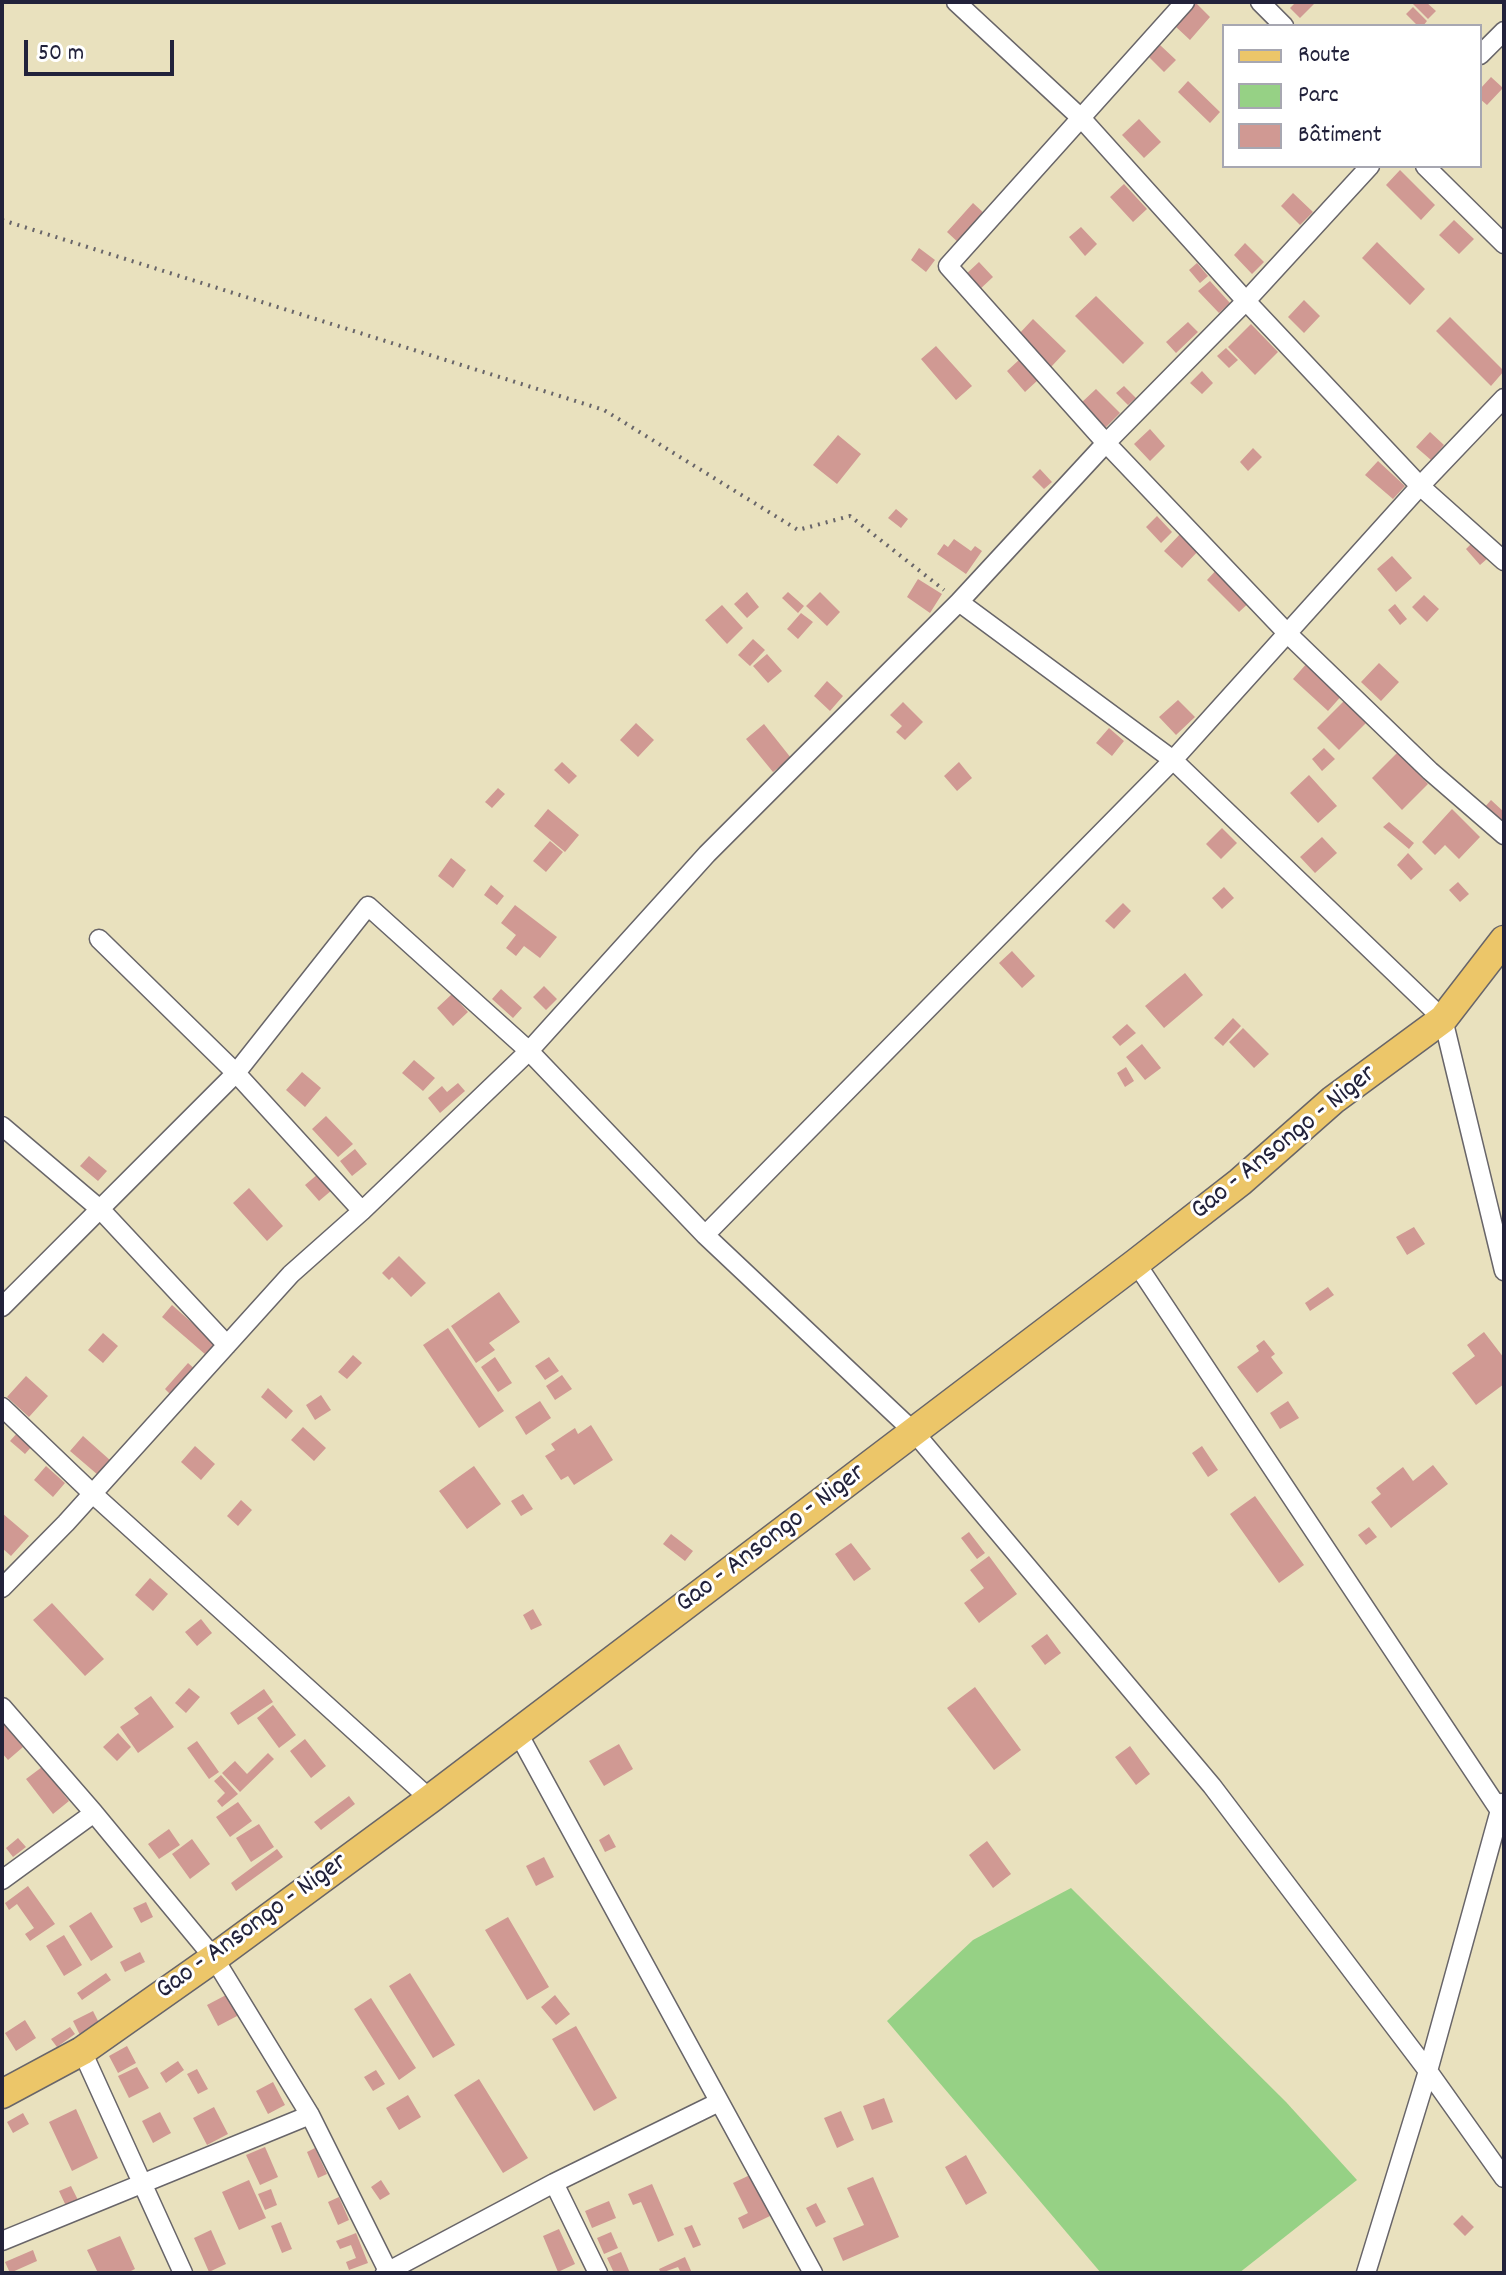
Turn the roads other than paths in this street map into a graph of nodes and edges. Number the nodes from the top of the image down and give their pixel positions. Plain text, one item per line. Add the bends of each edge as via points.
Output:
1 (956, 2) edge
2 (1185, 2) edge
3 (1260, 2) edge
4 (1282, 24) edge
5 (1504, 31) edge
6 (1482, 53) edge
7 (1082, 119) junction
8 (1368, 168) edge
9 (1427, 168) edge
10 (1504, 244) edge
11 (1246, 301) junction
12 (1504, 398) edge
13 (1106, 443) junction
14 (1420, 486) junction
15 (1504, 561) edge
16 (959, 602) junction
17 (1289, 635) junction
18 (1173, 760) junction
19 (1504, 835) edge
20 (99, 939) dead end
21 (1504, 940) edge
22 (1443, 1019) junction
23 (529, 1051) junction
24 (236, 1073) junction
25 (2, 1126) edge
26 (101, 1210) junction
27 (362, 1211) junction
28 (705, 1235) junction
29 (1136, 1263) junction
30 (1504, 1271) edge
31 (2, 1307) edge
32 (227, 1345) junction
33 (2, 1407) edge
34 (914, 1432) junction
35 (93, 1494) junction
36 (2, 1588) edge
37 (2, 1707) edge
38 (518, 1733) junction
39 (430, 1799) junction
40 (1502, 1808) edge
41 (94, 1813) junction
42 (2, 1880) edge
43 (214, 1958) junction
44 (82, 2051) junction
45 (1428, 2071) junction
46 (2, 2094) edge
47 (719, 2102) junction
48 (310, 2115) junction
49 (1504, 2178) edge
50 (554, 2183) junction
51 (141, 2184) junction
52 (2, 2241) edge
53 (388, 2272) edge
54 (183, 2273) edge
55 (598, 2273) edge
56 (813, 2273) edge
57 (1366, 2273) edge

1 - 7 street
2 - 7 street
3 - 4 street
5 - 6 street
7 - 11 street
7 - 13 street via 948,266
8 - 11 street
9 - 10 street
11 - 13 street
11 - 14 street
12 - 14 street
13 - 16 street
13 - 17 street
14 - 15 street
14 - 17 street
16 - 18 street
16 - 23 street via 707,854
17 - 18 street
17 - 19 street
18 - 22 street
18 - 28 street
20 - 24 street
21 - 22 main road, Gao - Ansongo - Niger
22 - 29 main road, Gao - Ansongo - Niger via 1333,1100
22 - 30 street
23 - 24 street via 368,906
23 - 27 street
23 - 28 street
24 - 26 street
24 - 27 street
25 - 26 street
26 - 31 street
26 - 32 street
27 - 32 street via 291,1274
28 - 34 street
29 - 34 main road, Gao - Ansongo - Niger
29 - 40 street
32 - 35 street
33 - 35 street
34 - 38 main road, Gao - Ansongo - Niger
34 - 45 street via 1212,1786
35 - 36 street
35 - 39 street
37 - 41 street
38 - 39 main road, Gao - Ansongo - Niger
38 - 47 street
39 - 43 main road, Gao - Ansongo - Niger
40 - 45 street
41 - 42 street
41 - 43 street
43 - 44 main road, Gao - Ansongo - Niger
43 - 48 street
44 - 46 main road, Gao - Ansongo - Niger
44 - 51 street
45 - 49 street
45 - 57 street
47 - 50 street
47 - 56 street
48 - 51 street
48 - 53 street
50 - 53 street
50 - 55 street
51 - 52 street
51 - 54 street

